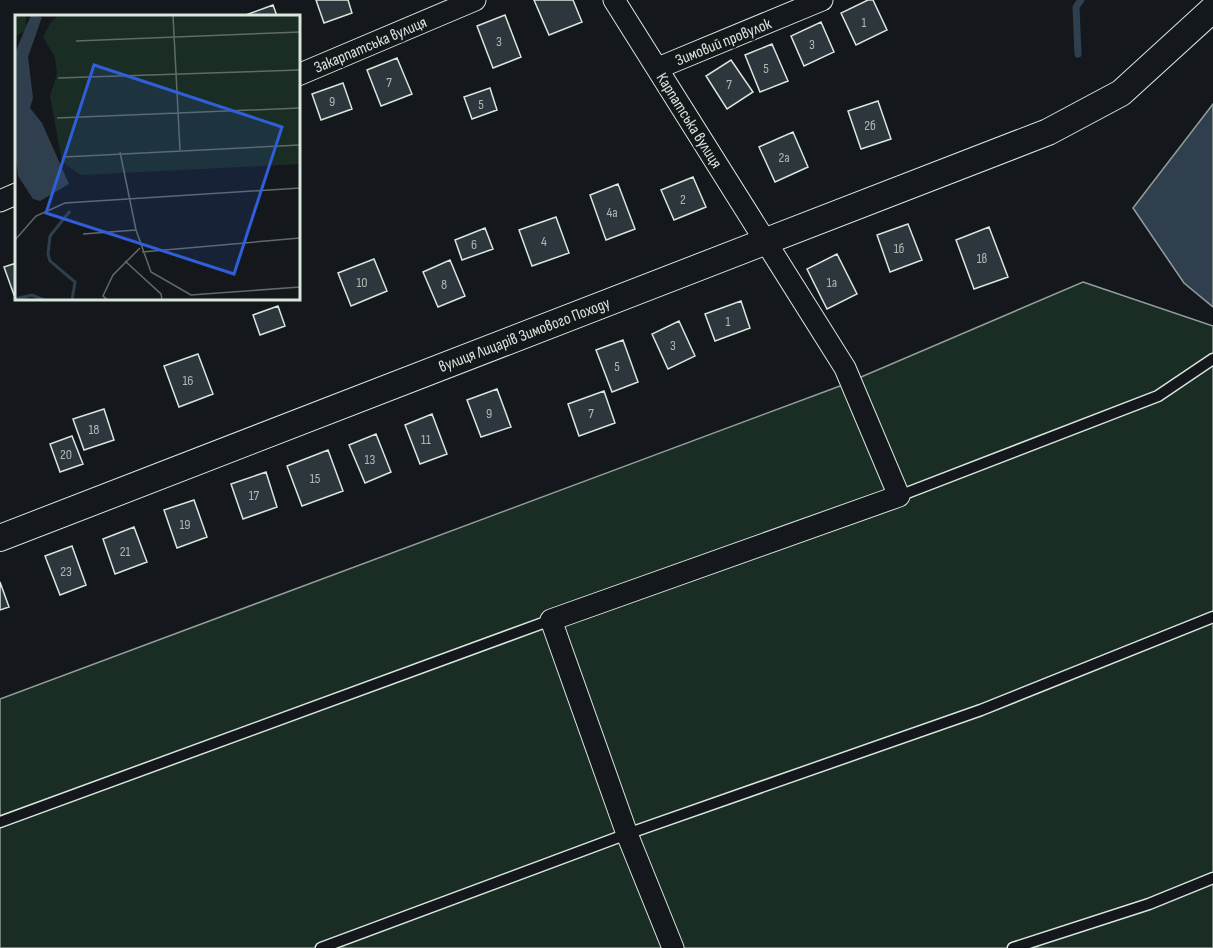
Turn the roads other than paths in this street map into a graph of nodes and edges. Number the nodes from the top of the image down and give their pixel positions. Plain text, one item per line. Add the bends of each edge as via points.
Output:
1 (475, 0) edge
2 (614, 0) edge
3 (822, 0) edge
4 (1213, 9) edge
5 (658, 68) junction
6 (300, 74) edge
7 (15, 194) edge
8 (0, 201) edge
9 (765, 240) junction
10 (1213, 359) edge
11 (898, 496) junction
12 (0, 538) edge
13 (1213, 617) edge
14 (551, 620) junction
15 (0, 822) edge
16 (627, 834) junction
17 (1213, 878) edge
18 (321, 948) edge
19 (673, 948) edge
20 (1013, 948) edge

1 - 6 street, Закарпатська вулиця
2 - 5 street, Карпатська вулиця
3 - 5 street, Зимовий провулок
4 - 9 street, вулиця Лицарів Зимового Походу via 1122,93 1048,132
5 - 9 street, Карпатська вулиця
7 - 8 street
9 - 11 street, Карпатська вулиця via 845,368
9 - 12 street, вулиця Лицарів Зимового Походу
10 - 11 lane via 1158,396
11 - 14 street
13 - 16 lane via 981,710
14 - 15 lane
14 - 16 street
16 - 18 lane
16 - 19 street
17 - 20 lane via 1149,904

